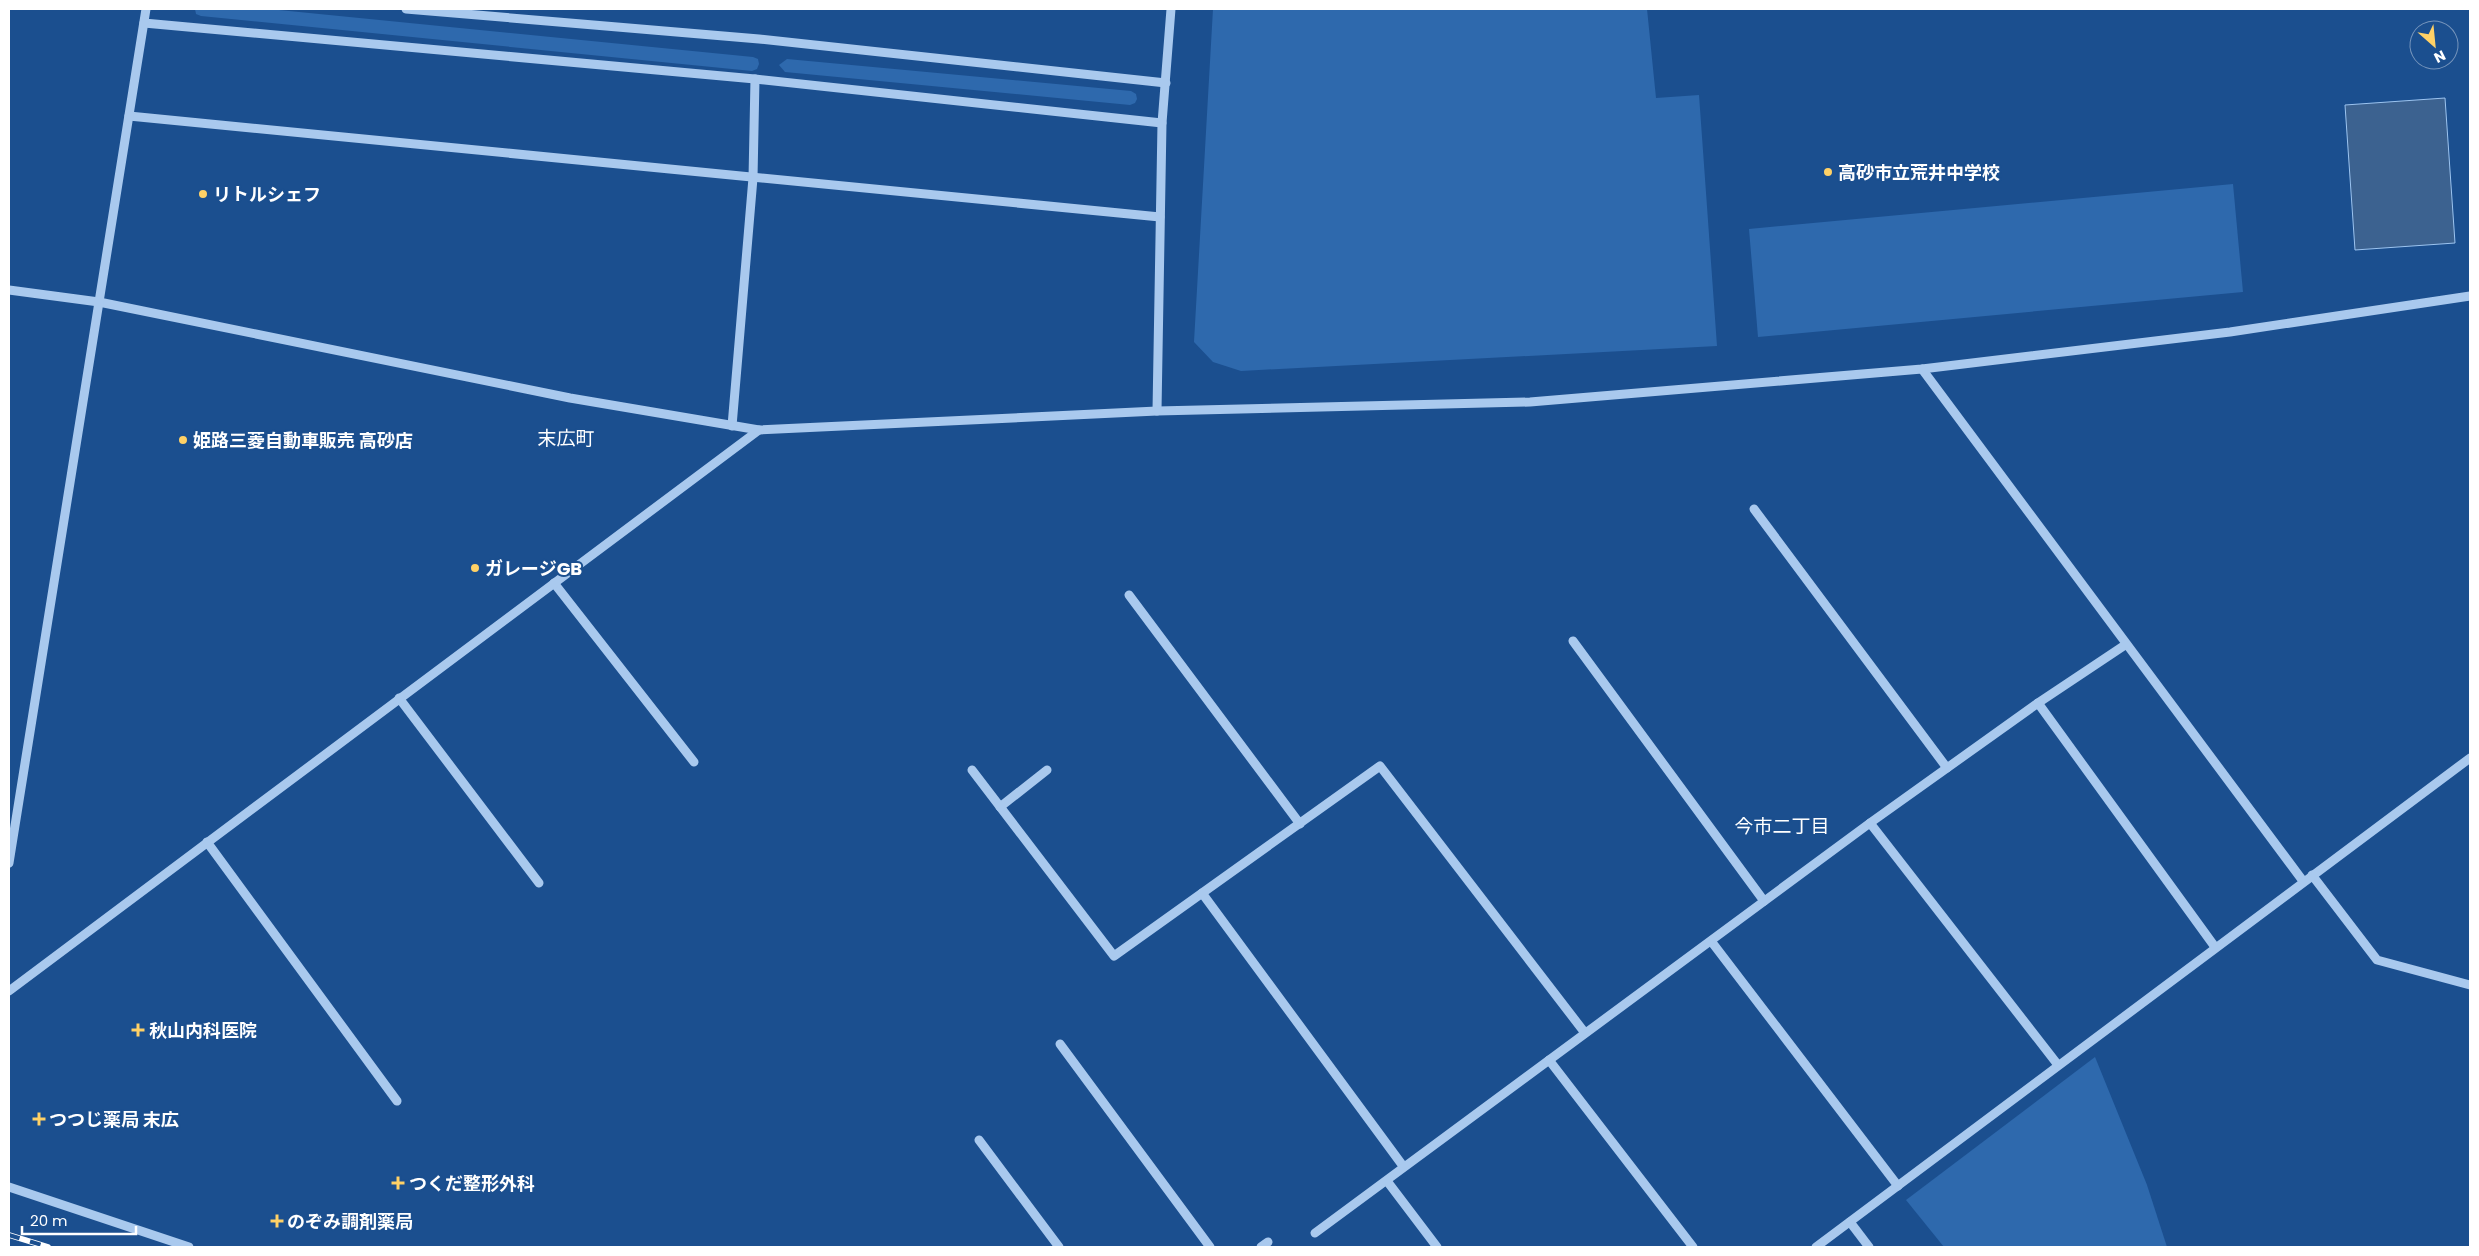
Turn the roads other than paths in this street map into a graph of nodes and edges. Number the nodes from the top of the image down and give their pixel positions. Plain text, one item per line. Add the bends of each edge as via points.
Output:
1 (146, 9) edge
2 (406, 9) edge
3 (1171, 9) edge
4 (144, 23) junction
5 (755, 79) junction
6 (1166, 84) junction
7 (129, 116) junction
8 (1162, 123) junction
9 (753, 178) junction
10 (1160, 217) junction
11 (9, 290) edge
12 (2470, 296) edge
13 (100, 302) junction
14 (1922, 369) junction
15 (1157, 411) junction
16 (732, 426) junction
17 (759, 430) junction
18 (1754, 509) dead end
19 (554, 583) junction
20 (1129, 595) dead end
21 (1573, 641) dead end
22 (2125, 645) junction
23 (399, 698) junction
24 (2038, 703) junction
25 (2470, 758) edge
26 (694, 762) dead end
27 (1947, 768) junction
28 (972, 770) dead end
29 (1047, 770) dead end
30 (1000, 807) junction
31 (1870, 823) junction
32 (1300, 824) junction
33 (207, 842) junction
34 (9, 863) edge
35 (2312, 875) junction
36 (2303, 881) junction
37 (538, 883) dead end
38 (1202, 893) junction
39 (1764, 901) junction
40 (1711, 941) junction
41 (2215, 947) junction
42 (2470, 985) edge
43 (9, 992) edge
44 (1585, 1033) junction
45 (1060, 1044) dead end
46 (1550, 1060) junction
47 (2058, 1066) junction
48 (396, 1101) dead end
49 (979, 1140) dead end
50 (1403, 1166) junction
51 (1387, 1181) junction
52 (1898, 1186) junction
53 (9, 1187) edge
54 (1850, 1222) junction
55 (1315, 1232) dead end
56 (189, 1247) edge
57 (1059, 1247) edge
58 (1210, 1247) edge
59 (1437, 1247) edge
60 (1693, 1247) edge
61 (1816, 1247) edge
62 (1869, 1247) edge

1 - 4 street
2 - 6 street via 759,39
3 - 6 street
4 - 5 street
4 - 7 street
5 - 8 street
5 - 9 street
6 - 8 street
7 - 9 street
7 - 13 street
8 - 10 street
9 - 10 street
9 - 16 street
10 - 15 street
11 - 13 street
12 - 14 street via 2230,332
13 - 16 street via 570,398
13 - 34 street
14 - 15 street via 1530,402
14 - 22 street
15 - 17 street
16 - 17 street
17 - 19 street
18 - 27 street
19 - 23 street
19 - 26 street
20 - 32 street
21 - 39 street
22 - 24 street
22 - 36 street
23 - 33 street
23 - 37 street
24 - 27 street
24 - 41 street
25 - 35 street
27 - 31 street
28 - 30 street
29 - 30 street
30 - 38 street via 1114,956
31 - 39 street
31 - 47 street
32 - 38 street
32 - 44 street via 1380,766
33 - 43 street
33 - 48 street
35 - 36 street
35 - 42 street via 2377,960
36 - 41 street
38 - 50 street
39 - 40 street
40 - 44 street
40 - 52 street
41 - 47 street
44 - 46 street
45 - 58 street
46 - 50 street
46 - 60 street
47 - 52 street
49 - 57 street
50 - 51 street
51 - 55 street
51 - 59 street
52 - 54 street
53 - 56 street
54 - 61 street
54 - 62 street

